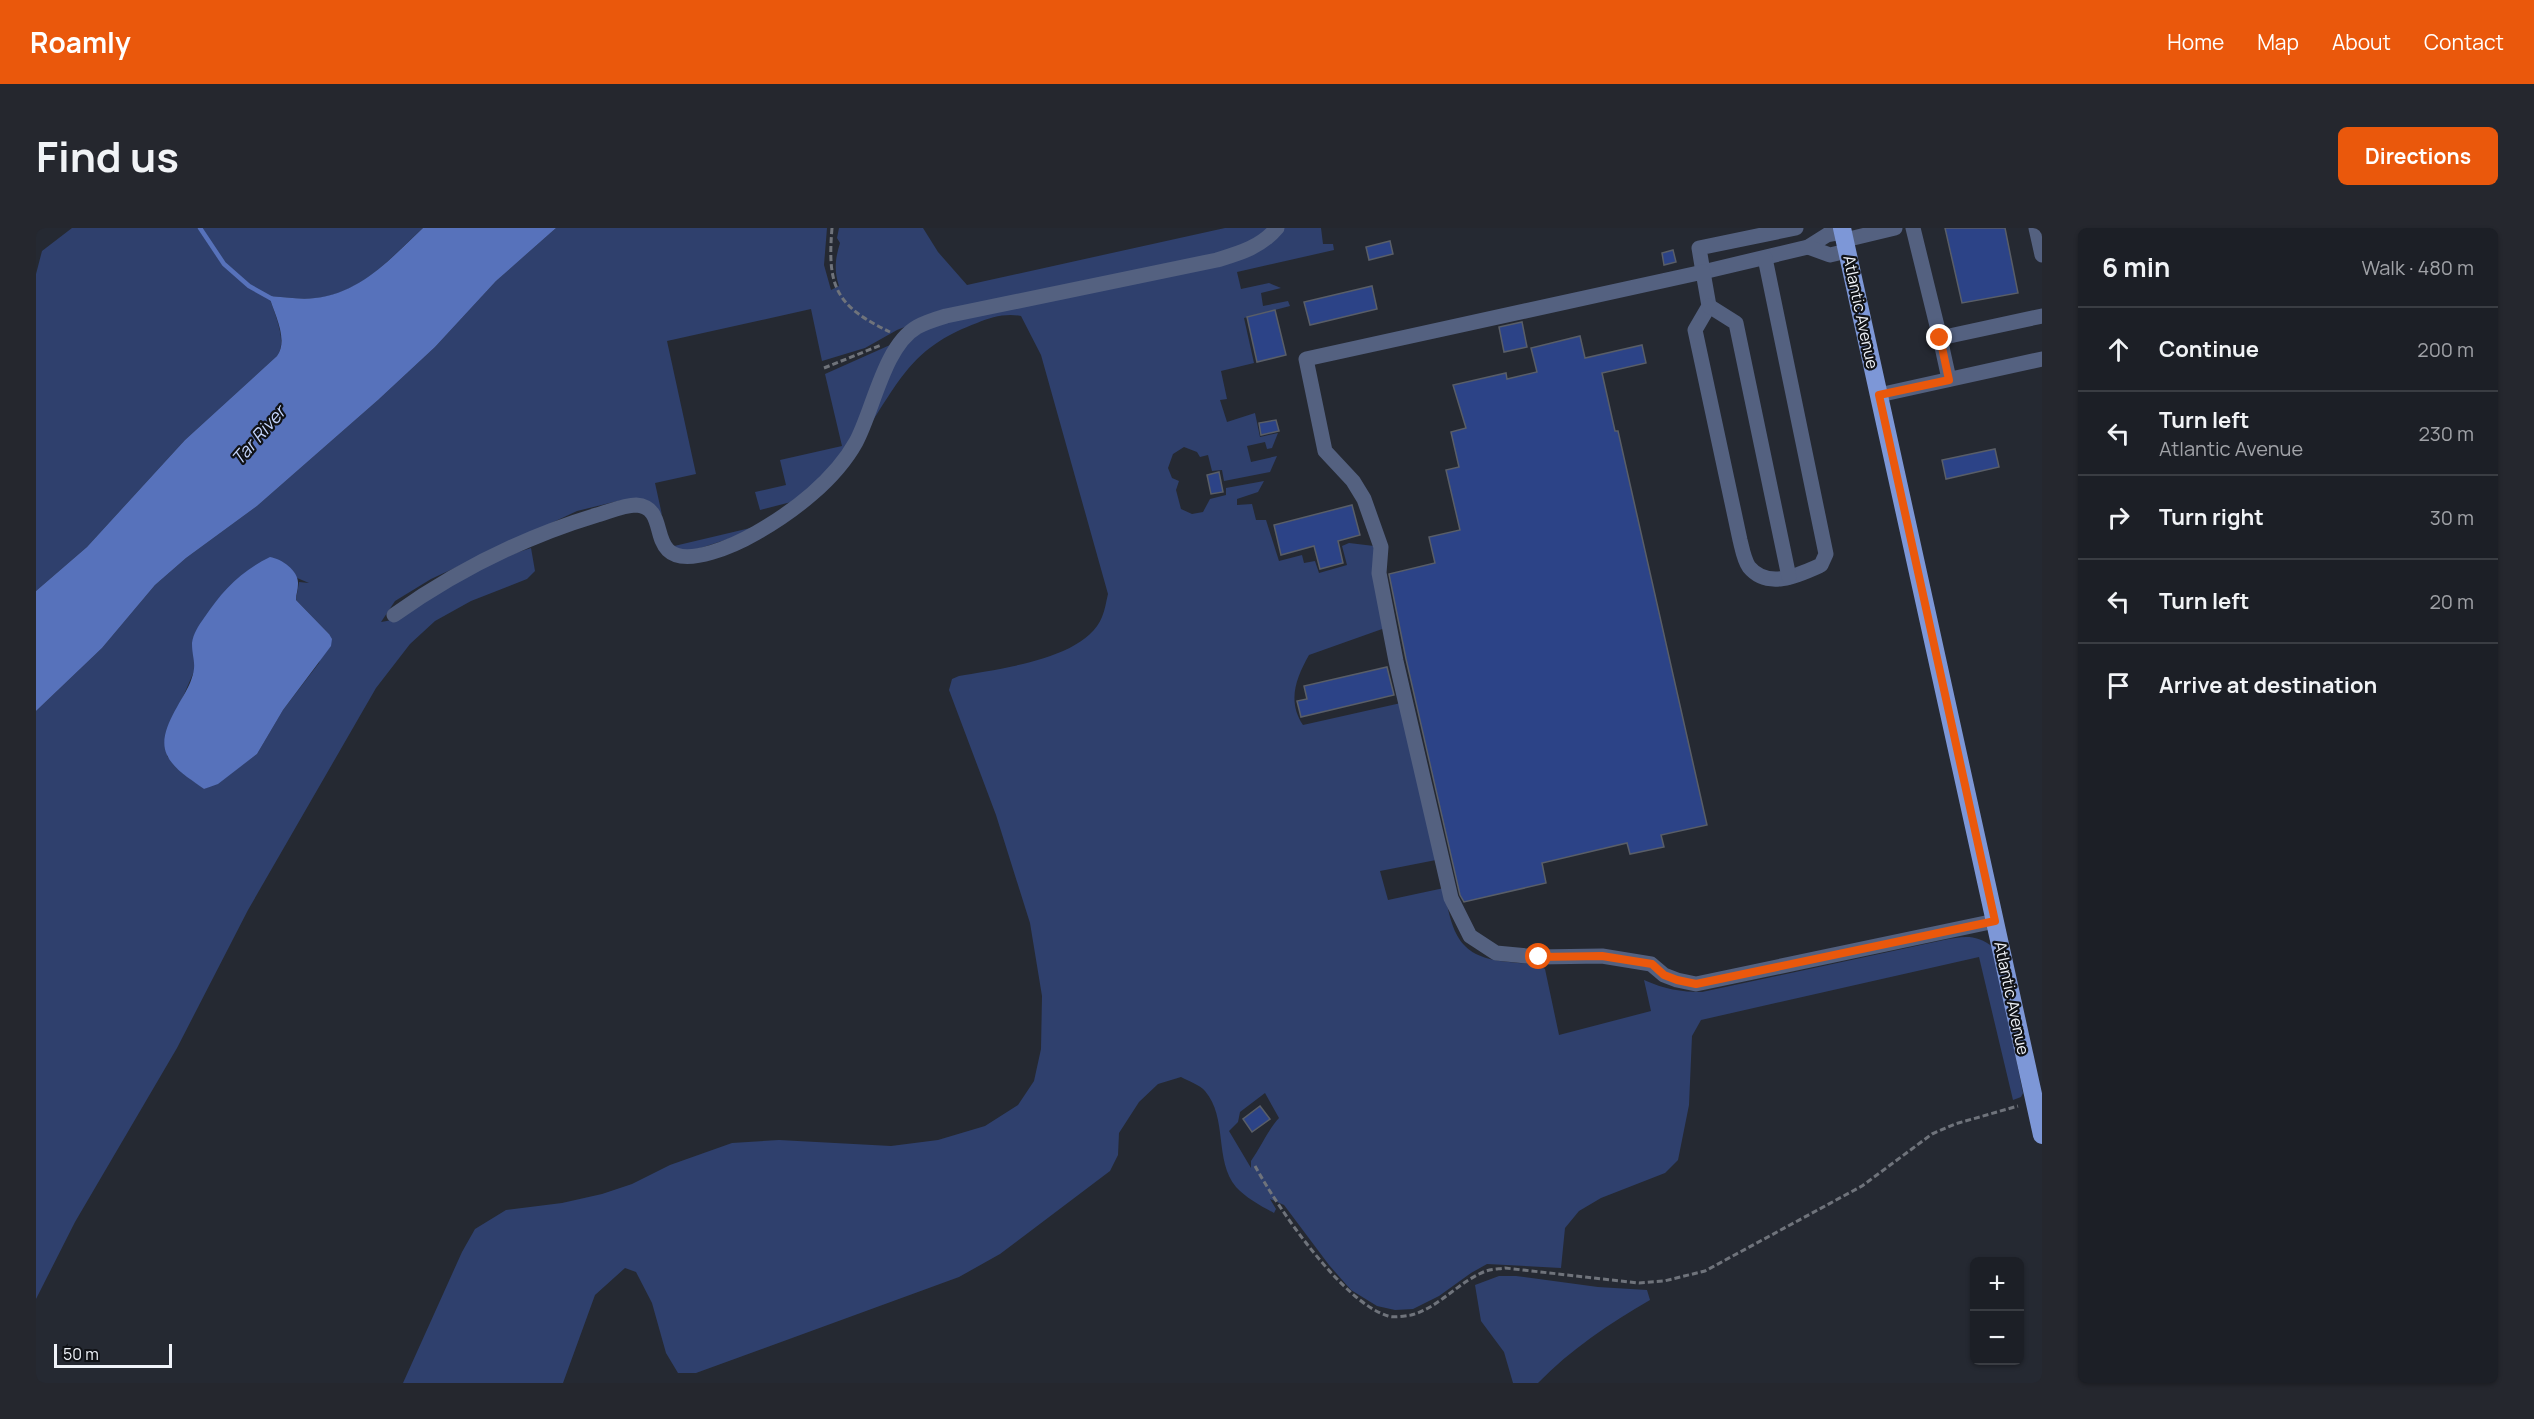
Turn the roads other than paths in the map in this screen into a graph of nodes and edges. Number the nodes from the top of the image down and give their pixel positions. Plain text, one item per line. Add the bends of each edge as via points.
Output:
1 (1277, 228) edge
2 (1796, 228) edge
3 (1896, 228) edge
4 (1913, 228) edge
5 (2036, 228) edge
6 (1844, 238) edge
7 (2042, 255) edge
8 (1765, 258) junction
9 (1703, 272) junction
10 (1709, 306) junction
11 (2042, 316) edge
12 (1940, 338) junction
13 (2042, 359) edge
14 (1949, 380) junction
15 (1879, 395) junction
16 (1789, 577) junction
17 (394, 615) dead end
18 (1995, 921) junction
19 (2042, 1135) edge

1 - 17 street via 1268,239 1227,257 946,316 915,328 902,337 888,361 856,442 835,472 794,508 727,547 694,557 678,556 667,549 650,511 634,505 564,525 501,552 446,580
2 - 9 street via 1700,248
3 - 6 street
4 - 12 street
5 - 7 street
6 - 8 street via 1827,235 1808,247
6 - 15 main road, Atlantic Avenue
8 - 9 street
8 - 16 street via 1826,554 1821,565
9 - 10 street
9 - 18 street via 1306,358 1325,451 1364,499 1381,547 1379,573 1396,660 1451,898 1470,936 1496,953 1602,956 1652,964 1664,975 1696,984
10 - 16 street via 1736,323
10 - 16 street via 1695,330 1740,540 1748,566 1757,575 1773,580
11 - 12 street
12 - 14 street
13 - 14 street
14 - 15 street
15 - 18 main road, Atlantic Avenue
18 - 19 main road, Atlantic Avenue

